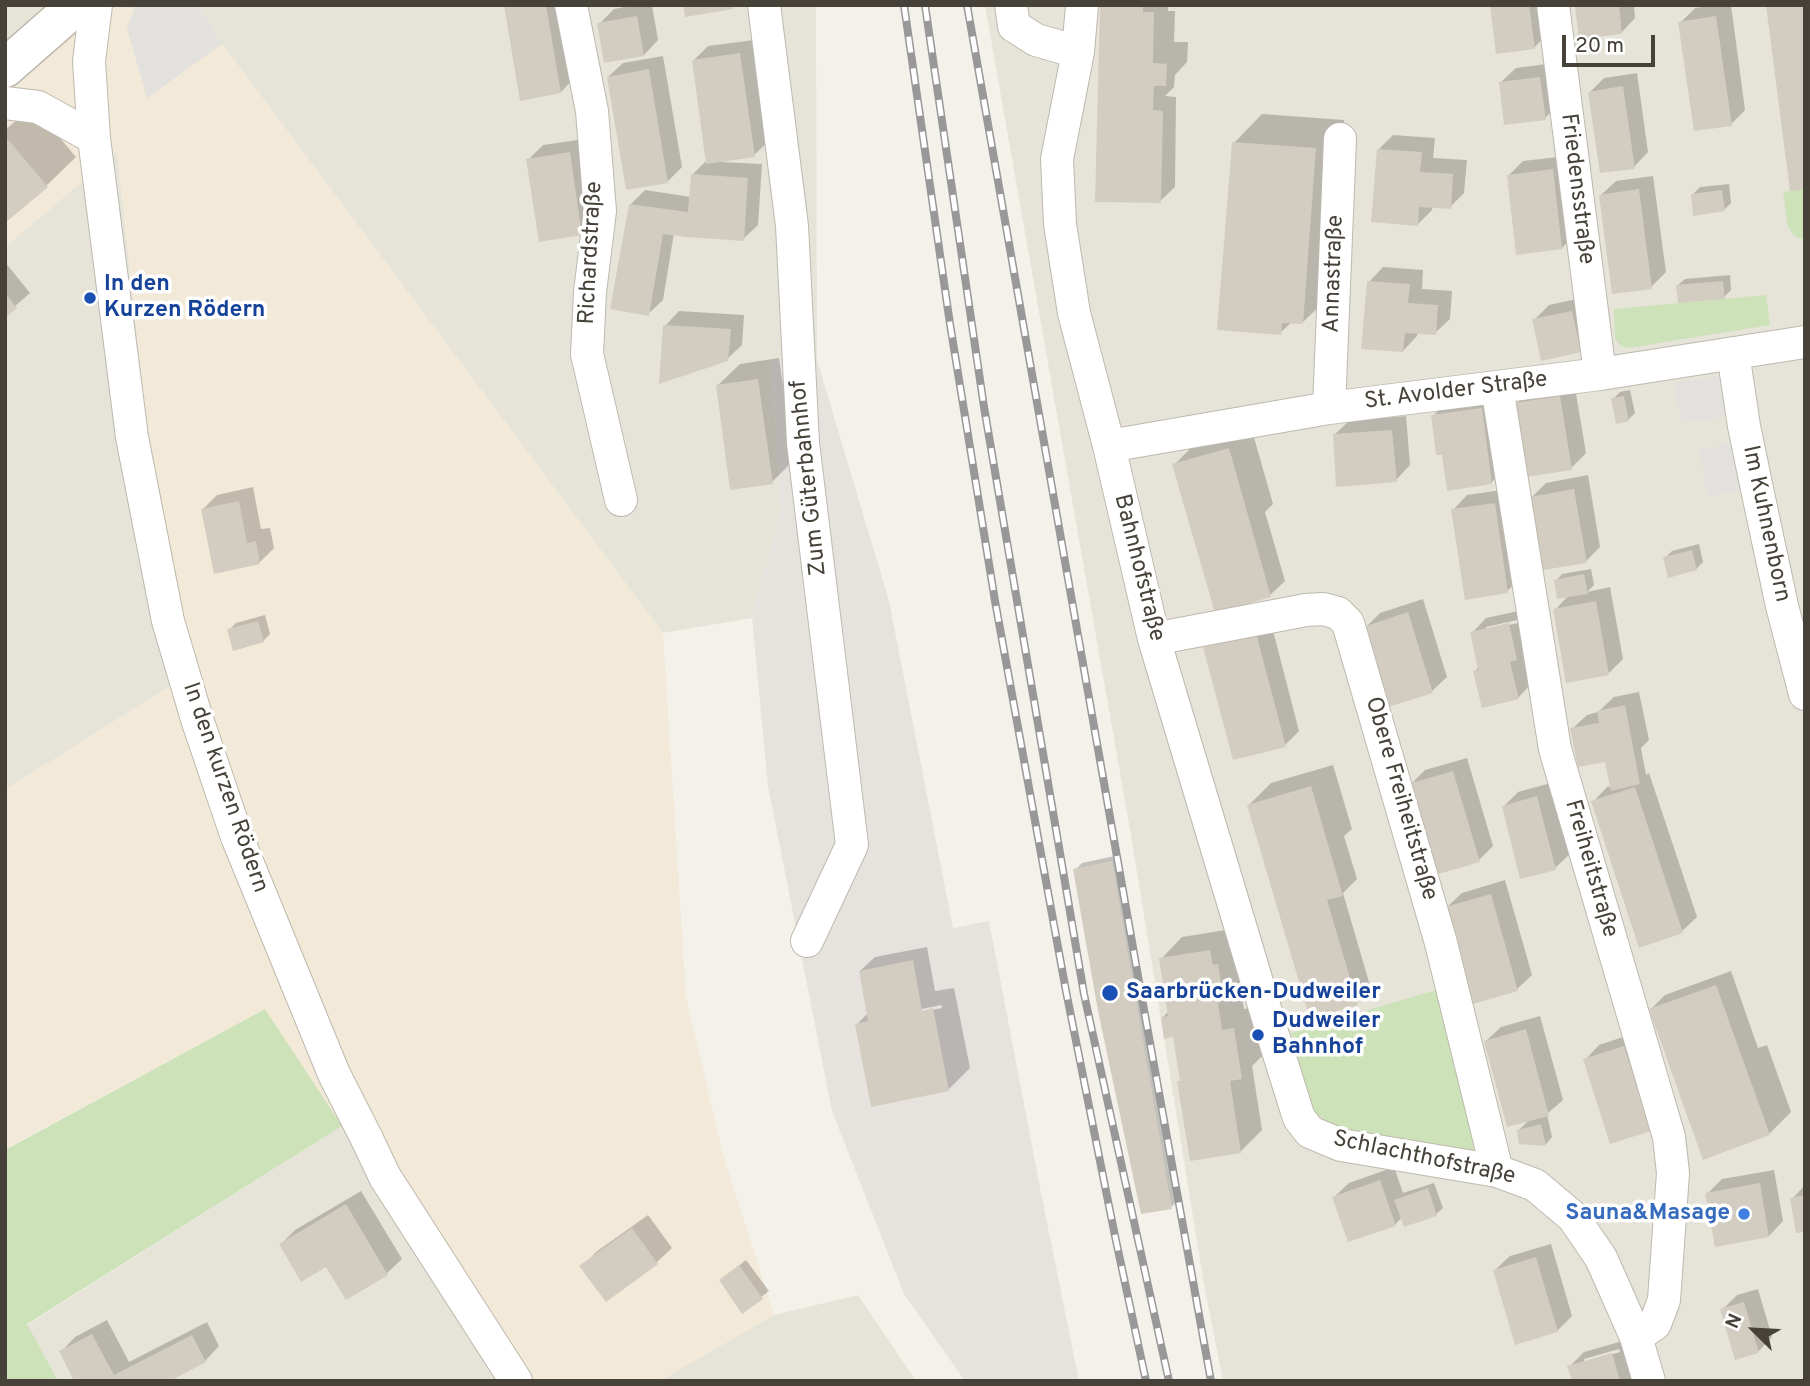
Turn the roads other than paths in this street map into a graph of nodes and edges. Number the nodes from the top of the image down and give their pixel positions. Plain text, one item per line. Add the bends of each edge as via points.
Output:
1 (76, 5) edge
2 (96, 5) edge
3 (571, 5) edge
4 (764, 5) edge
5 (1011, 5) edge
6 (1082, 5) edge
7 (1553, 5) edge
8 (1078, 51) junction
9 (5, 68) edge
10 (5, 103) edge
11 (94, 138) junction
12 (1340, 139) dead end
13 (1805, 342) edge
14 (1733, 352) junction
15 (1600, 373) junction
16 (1497, 387) junction
17 (1329, 408) junction
18 (1109, 446) junction
19 (621, 500) dead end
20 (1154, 639) junction
21 (1805, 695) edge
22 (807, 941) dead end
23 (1300, 1118) joint
24 (1497, 1171) junction
25 (1636, 1337) junction
26 (516, 1381) edge
27 (1648, 1381) edge

1 - 9 street
2 - 11 street, In den kurzen Rödern via 89,61
3 - 19 street, Richardstraße via 593,111 600,211 587,354
4 - 22 street, Zum Güterbahnhof via 792,226 803,443 852,845
5 - 8 street via 1014,26 1036,40
6 - 8 street, Bahnhofstraße
7 - 15 street, Friedensstraße
8 - 18 street, Bahnhofstraße via 1057,159 1060,225 1074,313
10 - 11 street via 38,107
11 - 26 street, In den kurzen Rödern via 132,437 168,621 197,719 237,836 334,1073 385,1177
12 - 17 street, Annastraße
13 - 14 street, St. Avolder Straße
14 - 15 street, St. Avolder Straße
14 - 21 street, Im Kuhnenborn via 1757,489
15 - 16 street, St. Avolder Straße
16 - 17 street, St. Avolder Straße
16 - 25 street, Freiheitstraße via 1555,749 1669,1137 1673,1173 1664,1300 1655,1324
17 - 18 street, St. Avolder Straße
18 - 20 street, Bahnhofstraße
20 - 23 street, Bahnhofstraße
20 - 24 street, Obere Freiheitstraße via 1306,610 1338,613 1348,623 1441,943
23 - 24 street, Schlachthofstraße via 1310,1132 1341,1145
24 - 25 street, Schlachthofstraße via 1535,1185 1573,1217 1601,1258
25 - 27 street, Schlachthofstraße

